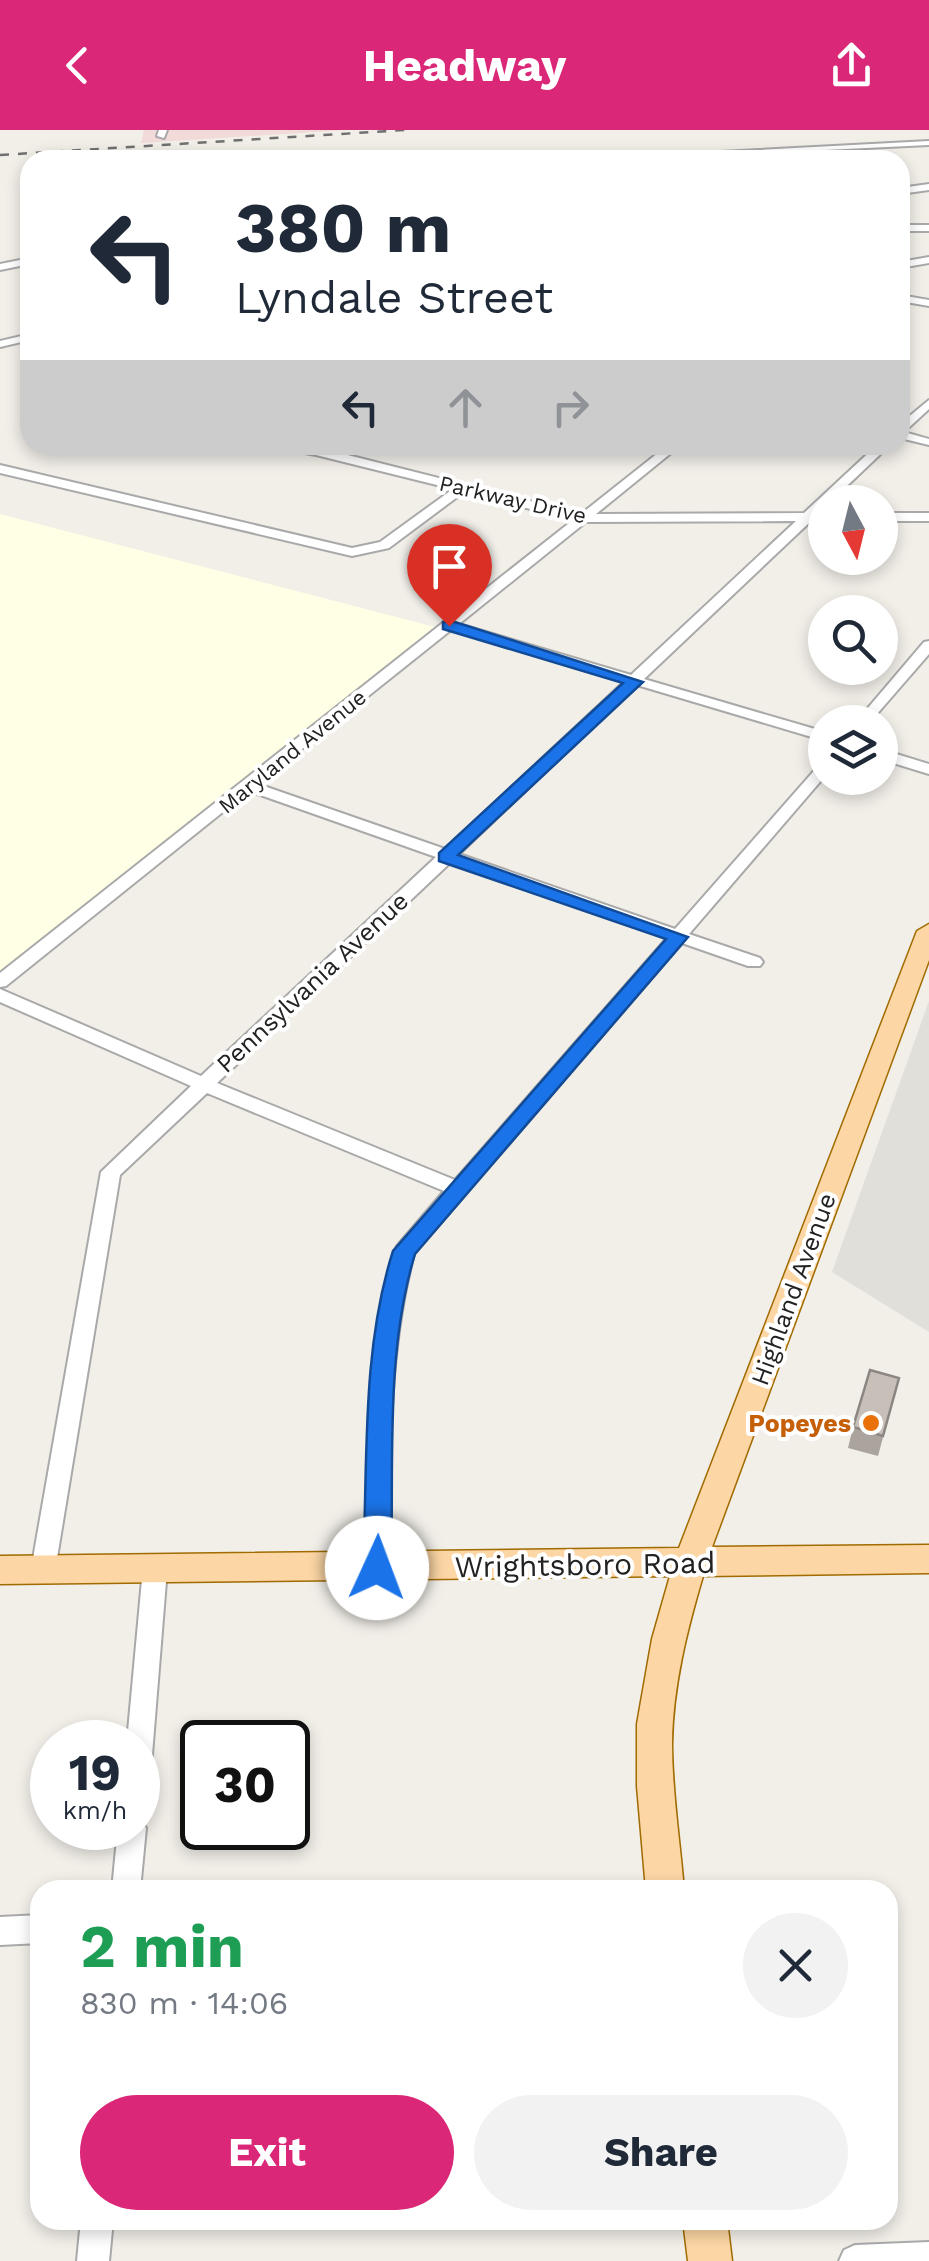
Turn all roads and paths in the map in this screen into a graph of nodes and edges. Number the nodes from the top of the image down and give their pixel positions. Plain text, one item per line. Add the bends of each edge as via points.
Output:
1 (929, 143) edge
2 (803, 150) edge
3 (929, 403) edge
4 (910, 423) edge
5 (332, 455) edge
6 (662, 455) edge
7 (875, 455) edge
8 (0, 469) edge
9 (847, 485) edge
10 (462, 488) junction
11 (808, 517) edge
12 (898, 517) edge
13 (929, 517) edge
14 (582, 518) junction
15 (808, 525) edge
16 (449, 626) junction
17 (929, 646) edge
18 (635, 682) junction
19 (878, 705) edge
20 (808, 732) edge
21 (898, 760) edge
22 (929, 769) edge
23 (249, 786) junction
24 (808, 787) edge
25 (446, 857) junction
26 (929, 931) edge
27 (678, 937) junction
28 (754, 962) dead end
29 (0, 982) edge
30 (0, 995) edge
31 (202, 1084) junction
32 (458, 1190) junction
33 (929, 1559) edge
34 (692, 1563) junction
35 (377, 1568) junction
36 (156, 1569) junction
37 (0, 1570) edge
38 (43, 1570) junction
39 (142, 1720) edge
40 (130, 1850) edge
41 (127, 1880) edge
42 (663, 1880) edge
43 (30, 1930) edge
44 (0, 1931) edge
45 (96, 2230) edge
46 (706, 2230) edge
47 (929, 2258) edge
48 (93, 2261) edge
49 (710, 2261) edge
50 (855, 2261) edge

1 - 2 street
3 - 4 street
5 - 10 street, Parkway Drive
6 - 14 street, Maryland Avenue
7 - 9 street, Pennsylvania Avenue
8 - 10 street via 340,550 384,545
10 - 14 street, Parkway Drive
11 - 14 street, Parkway Drive
12 - 13 street
14 - 16 street, Maryland Avenue
15 - 18 street, Pennsylvania Avenue
16 - 18 street
16 - 23 street, Maryland Avenue
17 - 19 street
18 - 20 street
18 - 25 street, Pennsylvania Avenue
21 - 22 street
23 - 25 street
23 - 29 street, Maryland Avenue
24 - 27 street
25 - 27 street
25 - 31 street, Pennsylvania Avenue
26 - 34 main road, Highland Avenue
27 - 28 street
27 - 32 street
30 - 31 street
31 - 32 street
31 - 38 street, Pennsylvania Avenue via 110,1172
32 - 35 street via 404,1251 391,1294
33 - 34 main road, Wrightsboro Road
34 - 35 main road, Wrightsboro Road
34 - 42 main road, Highland Avenue via 665,1655 655,1726
35 - 36 main road, Wrightsboro Road
36 - 38 main road, Wrightsboro Road
36 - 39 street
37 - 38 main road, Wrightsboro Road
40 - 41 street
43 - 44 street
45 - 48 street
46 - 49 main road
47 - 50 street

